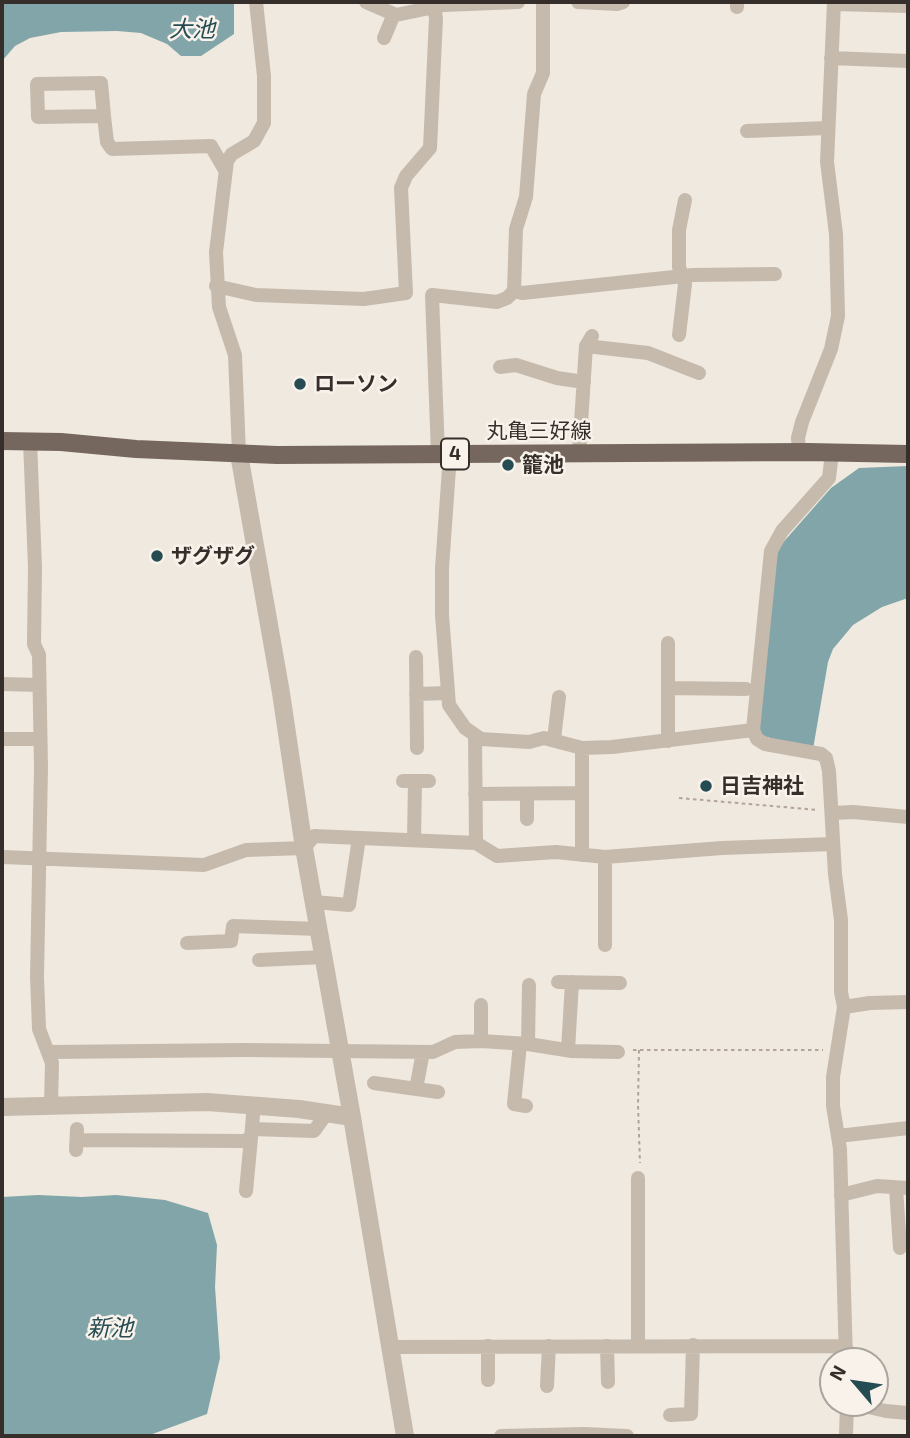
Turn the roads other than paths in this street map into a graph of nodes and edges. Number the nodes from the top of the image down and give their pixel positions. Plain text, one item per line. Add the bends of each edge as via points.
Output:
1 (256, 2) edge
2 (366, 2) edge
3 (494, 2) edge
4 (517, 2) edge
5 (543, 2) edge
6 (578, 2) edge
7 (623, 2) edge
8 (834, 3) edge
9 (433, 5) edge
10 (908, 6) edge
11 (394, 15) junction
12 (384, 38) dead end
13 (831, 58) junction
14 (908, 61) edge
15 (104, 116) junction
16 (827, 128) junction
17 (747, 131) dead end
18 (225, 170) junction
19 (685, 200) dead end
20 (775, 274) dead end
21 (682, 276) junction
22 (216, 286) junction
23 (514, 291) junction
24 (406, 293) junction
25 (432, 295) junction
26 (680, 335) dead end
27 (500, 367) dead end
28 (699, 373) dead end
29 (584, 382) junction
30 (2, 441) edge
31 (30, 441) junction
32 (799, 452) junction
33 (579, 453) junction
34 (832, 453) junction
35 (239, 454) junction
36 (444, 454) junction
37 (908, 454) edge
38 (668, 643) dead end
39 (416, 657) dead end
40 (2, 684) edge
41 (39, 685) junction
42 (668, 688) junction
43 (746, 689) dead end
44 (448, 693) junction
45 (416, 694) junction
46 (559, 697) dead end
47 (753, 730) junction
48 (475, 735) junction
49 (2, 739) edge
50 (40, 739) junction
51 (554, 739) junction
52 (668, 741) junction
53 (417, 748) dead end
54 (582, 748) junction
55 (416, 781) dead end
56 (527, 793) junction
57 (582, 793) junction
58 (475, 794) junction
59 (832, 813) junction
60 (908, 817) edge
61 (527, 819) dead end
62 (359, 838) junction
63 (414, 840) junction
64 (476, 843) junction
65 (833, 844) junction
66 (304, 848) junction
67 (582, 855) junction
68 (2, 857) edge
69 (40, 857) junction
70 (605, 857) junction
71 (314, 902) junction
72 (319, 929) junction
73 (187, 943) dead end
74 (605, 945) dead end
75 (324, 957) junction
76 (259, 960) dead end
77 (620, 983) dead end
78 (529, 985) dead end
79 (908, 1002) edge
80 (481, 1005) dead end
81 (844, 1007) junction
82 (481, 1041) junction
83 (524, 1044) junction
84 (568, 1050) junction
85 (341, 1051) junction
86 (49, 1052) junction
87 (423, 1052) junction
88 (618, 1052) road end
89 (373, 1083) dead end
90 (416, 1089) junction
91 (438, 1092) dead end
92 (254, 1104) junction
93 (51, 1106) junction
94 (526, 1106) dead end
95 (2, 1107) edge
96 (327, 1113) junction
97 (352, 1116) junction
98 (908, 1128) edge
99 (251, 1133) junction
100 (838, 1136) junction
101 (77, 1140) dead end
102 (638, 1178) road end
103 (902, 1188) edge
104 (246, 1191) dead end
105 (841, 1195) junction
106 (900, 1248) dead end
107 (693, 1345) junction
108 (488, 1346) junction
109 (549, 1346) junction
110 (607, 1346) junction
111 (638, 1346) junction
112 (846, 1346) joint
113 (390, 1348) junction
114 (488, 1380) dead end
115 (608, 1382) dead end
116 (547, 1386) dead end
117 (889, 1411) edge
118 (908, 1413) edge
119 (670, 1415) dead end
120 (848, 1417) edge
121 (544, 1435) edge
122 (405, 1436) edge
123 (501, 1436) edge
124 (627, 1436) edge
125 (846, 1436) edge

1 - 18 street via 264,124 254,141 232,154
2 - 11 street
3 - 4 street
3 - 9 street
5 - 23 street via 542,73 534,94 526,197 516,229
6 - 7 street
8 - 10 street
8 - 13 street
9 - 11 street
9 - 24 street via 430,148 401,188
11 - 12 street
13 - 14 street
13 - 16 street
15 - 15 street via 101,83 37,84 38,117
15 - 18 street via 112,149 211,146
16 - 17 street
16 - 32 street via 838,316 831,349 802,422
18 - 22 street
19 - 21 street via 674,222
20 - 21 street via 759,269
21 - 23 street
21 - 26 street
22 - 24 street via 256,295 364,299
22 - 35 street via 235,355
23 - 25 street via 497,302
24 - 25 street
25 - 36 street
27 - 29 street via 516,365
28 - 29 street via 672,356 589,341
29 - 33 street
30 - 31 main road, 丸亀三好線 / 4
31 - 35 main road, 丸亀三好線 / 4
31 - 41 street
32 - 33 main road, 丸亀三好線 / 4
32 - 34 main road, 丸亀三好線 / 4
33 - 36 main road, 丸亀三好線 / 4
34 - 37 main road, 丸亀三好線 / 4
34 - 47 street via 829,478 782,531 771,551
35 - 36 main road, 丸亀三好線 / 4
35 - 66 street
36 - 44 street via 442,568
38 - 42 street
39 - 45 street
40 - 41 street
41 - 50 street
42 - 43 street
42 - 52 street
44 - 45 street
44 - 48 street via 449,705
45 - 53 street
46 - 51 street
47 - 52 street
47 - 59 street via 765,744 816,751 826,758
48 - 51 street via 506,742
48 - 58 street
49 - 50 street
50 - 69 street
51 - 54 street
52 - 54 street
54 - 57 street
55 - 63 street
56 - 57 street
56 - 58 street
56 - 61 street
57 - 67 street
58 - 64 street
59 - 60 street
59 - 65 street
62 - 63 street
62 - 66 street via 314,836
62 - 71 street via 349,905
63 - 64 street
64 - 67 street via 497,856
65 - 70 street
65 - 81 street
66 - 69 street via 246,850 204,865
66 - 71 street
67 - 70 street
68 - 69 street
69 - 86 street via 39,1029
70 - 74 street via 600,900
71 - 72 street
72 - 73 street via 233,926 231,941
72 - 75 street
75 - 76 street
75 - 85 street
77 - 84 street via 565,982
78 - 83 street
79 - 81 street
80 - 82 street
81 - 100 street via 833,1077
82 - 83 street
82 - 87 street via 455,1042
83 - 84 street
83 - 94 street via 514,1104
84 - 88 street
85 - 86 street
85 - 87 street
85 - 97 street
86 - 93 street
87 - 90 street
89 - 90 street
90 - 91 street
92 - 93 street
92 - 96 street
92 - 99 street
93 - 95 street
96 - 97 street
96 - 99 street via 314,1131
97 - 113 street
98 - 100 street
99 - 101 street via 244,1141
99 - 104 street
100 - 105 street
102 - 111 street
103 - 105 street via 877,1186
103 - 106 street
105 - 112 street
107 - 111 street
107 - 112 street
107 - 119 street via 691,1414
108 - 109 street
108 - 113 street
108 - 114 street
109 - 110 street
109 - 116 street
110 - 111 street
110 - 115 street
113 - 122 street
117 - 118 street
120 - 125 street
121 - 123 street
121 - 124 street

